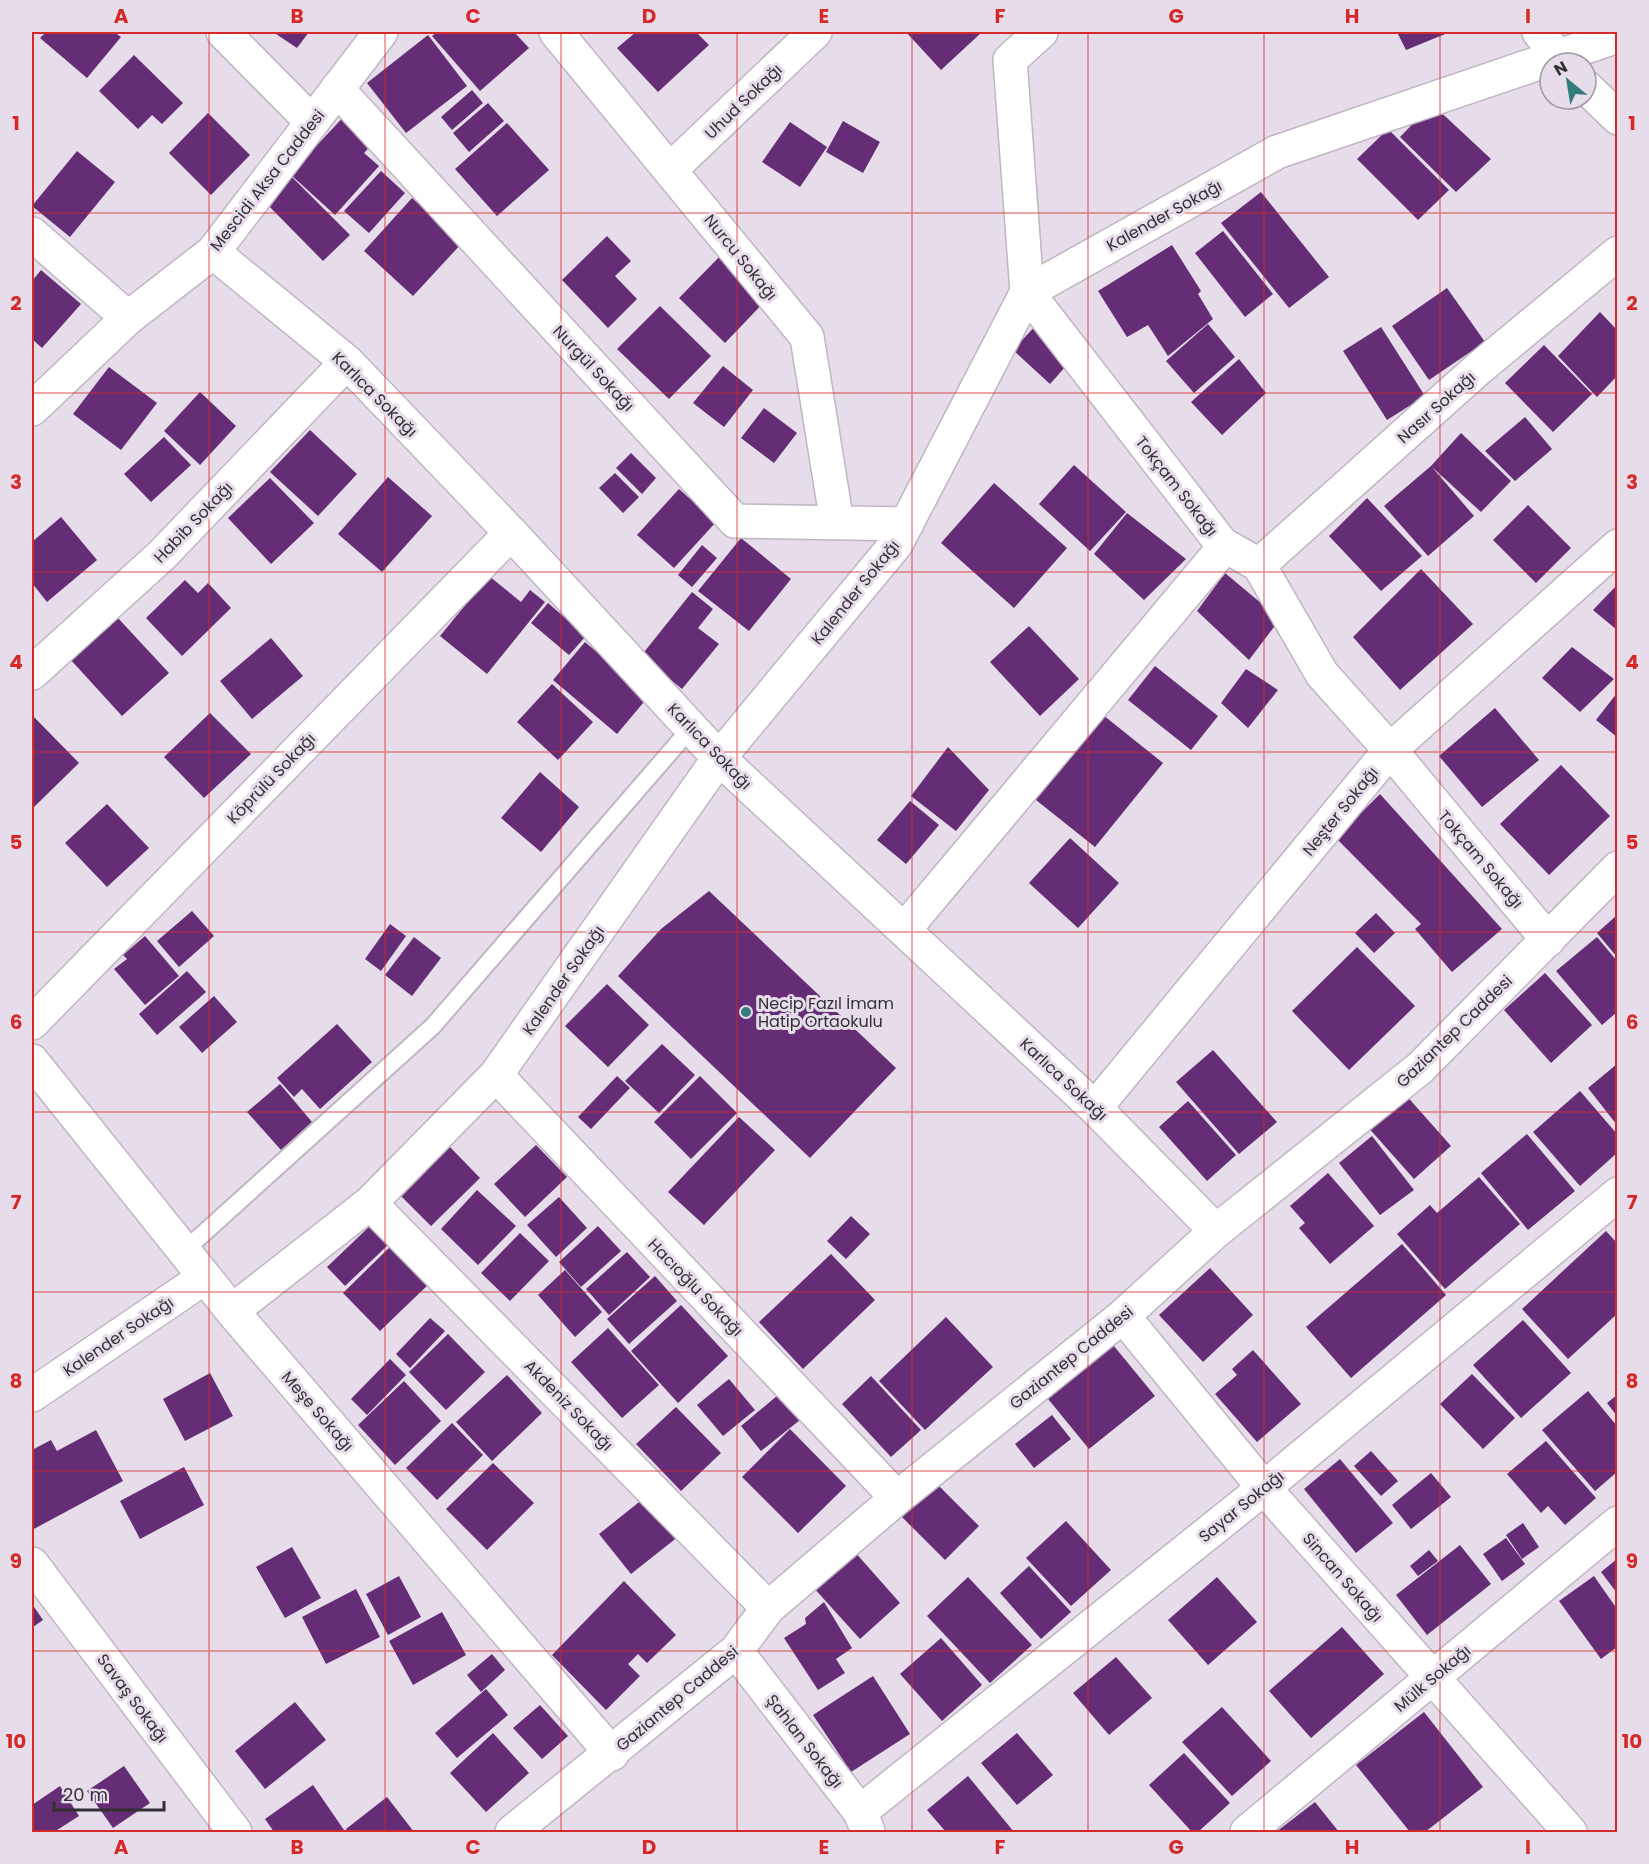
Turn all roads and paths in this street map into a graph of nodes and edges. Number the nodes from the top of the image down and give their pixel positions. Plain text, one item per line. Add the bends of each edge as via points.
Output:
1 (223, 32) edge
2 (381, 32) edge
3 (556, 32) edge
4 (815, 32) edge
5 (1041, 32) edge
6 (1617, 36) edge
7 (1552, 50) edge
8 (337, 89) junction
9 (1598, 99) edge
10 (1617, 118) edge
11 (312, 122) junction
12 (670, 170) junction
13 (32, 234) edge
14 (213, 252) junction
15 (1617, 254) edge
16 (1028, 292) junction
17 (128, 318) junction
18 (346, 362) junction
19 (32, 409) edge
20 (837, 523) junction
21 (907, 524) junction
22 (511, 533) junction
23 (1225, 546) junction
24 (1617, 546) edge
25 (1259, 565) junction
26 (32, 673) edge
27 (691, 728) junction
28 (1390, 750) junction
29 (719, 758) junction
30 (1617, 868) edge
31 (904, 930) junction
32 (1548, 940) junction
33 (32, 1023) edge
34 (32, 1061) edge
35 (495, 1075) junction
36 (1095, 1108) junction
37 (1617, 1194) edge
38 (370, 1203) junction
39 (1216, 1231) junction
40 (184, 1251) junction
41 (205, 1277) junction
42 (232, 1311) junction
43 (1123, 1316) junction
44 (32, 1395) edge
45 (1264, 1488) junction
46 (897, 1498) junction
47 (1617, 1523) edge
48 (32, 1564) edge
49 (768, 1608) junction
50 (736, 1652) junction
51 (1432, 1678) junction
52 (612, 1754) junction
53 (864, 1822) edge
54 (235, 1833) edge
55 (512, 1833) edge
56 (1247, 1833) edge
57 (1570, 1833) edge

1 - 11 street
2 - 8 street, Mescidi Aksa Caddesi
3 - 12 street, Nurcu Sokağı
4 - 12 street, Uhud Sokağı
5 - 16 street via 1010,60
6 - 7 street, Kalender Sokağı
7 - 16 street, Kalender Sokağı via 1277,152
8 - 11 street, Mescidi Aksa Caddesi
8 - 20 street, Nurgül Sokağı via 735,521
9 - 10 street
11 - 14 street, Mescidi Aksa Caddesi
12 - 20 street, Nurcu Sokağı via 807,337
13 - 17 street
14 - 17 street, Mescidi Aksa Caddesi
14 - 18 street, Karlıca Sokağı
15 - 25 street, Nasır Sokağı via 1478,369
16 - 21 street, Kalender Sokağı
16 - 23 street, Tokçam Sokağı
17 - 19 street, Mescidi Aksa Caddesi
18 - 22 street, Karlıca Sokağı
18 - 26 street, Habib Sokağı via 162,555
20 - 21 street, Nurgül Sokağı
21 - 29 street, Kalender Sokağı via 896,544
22 - 27 street, Karlıca Sokağı
22 - 33 street, Köprülü Sokağı
23 - 25 street, Tokçam Sokağı
23 - 31 street
24 - 28 street, Neşter Sokağı
25 - 28 street, Tokçam Sokağı via 1322,674
27 - 29 street, Karlıca Sokağı
27 - 40 lane via 433,1026
28 - 32 street, Tokçam Sokağı
28 - 36 street, Neşter Sokağı
29 - 31 street, Karlıca Sokağı
29 - 35 street, Kalender Sokağı
30 - 32 street, Gaziantep Caddesi
31 - 36 street, Karlıca Sokağı
32 - 39 street, Gaziantep Caddesi via 1420,1068
34 - 40 street, Meşe Sokağı
35 - 38 street, Kalender Sokağı
35 - 46 street, Hacıoğlu Sokağı
36 - 39 street, Karlıca Sokağı
37 - 45 street, Sayar Sokağı
38 - 42 street, Kalender Sokağı
38 - 49 street, Akdeniz Sokağı
39 - 43 street, Gaziantep Caddesi
40 - 41 street, Meşe Sokağı
41 - 42 street, Meşe Sokağı
41 - 44 street, Kalender Sokağı
42 - 52 street, Meşe Sokağı
43 - 45 street, Sincan Sokağı
43 - 46 street, Gaziantep Caddesi
45 - 51 street, Sincan Sokağı
45 - 53 street, Sayar Sokağı
46 - 49 street, Gaziantep Caddesi
47 - 51 street, Mülk Sokağı
48 - 54 street, Savaş Sokağı
49 - 50 street, Gaziantep Caddesi
50 - 52 street, Gaziantep Caddesi
50 - 53 street, Şahlan Sokağı
51 - 56 street, Mülk Sokağı
51 - 57 street, Sincan Sokağı
52 - 55 street, Gaziantep Caddesi

